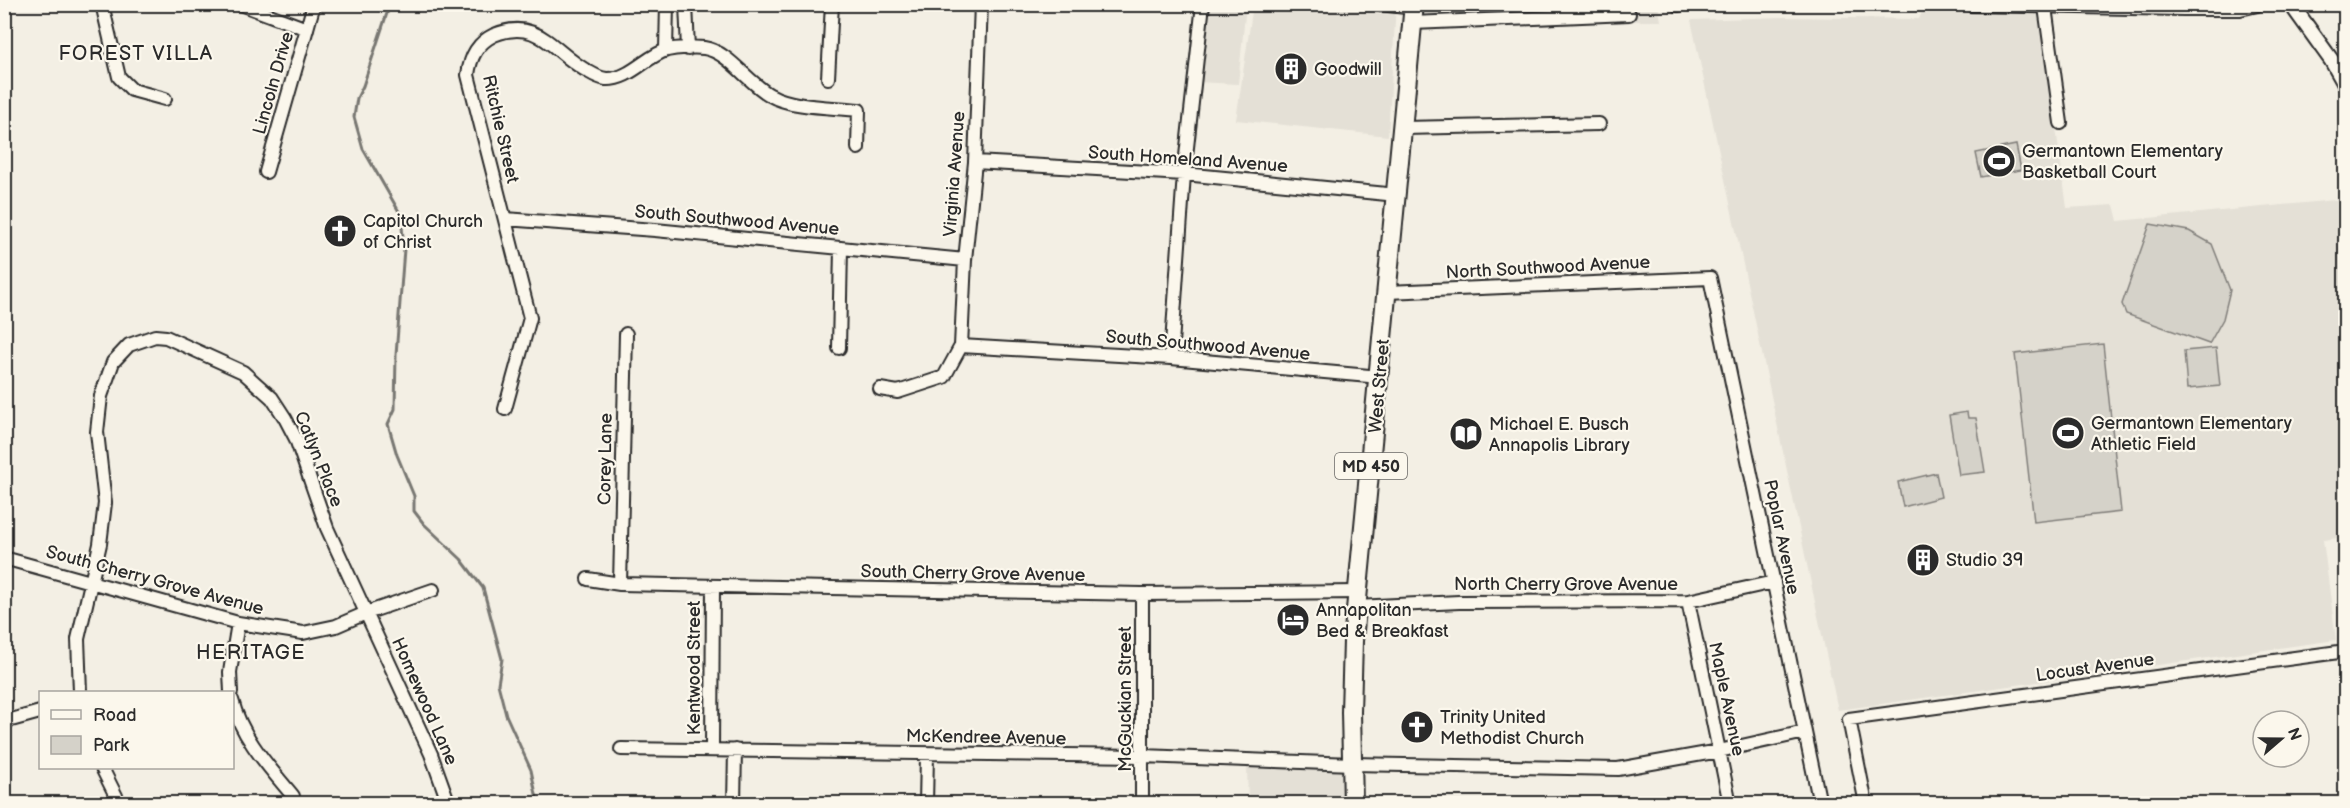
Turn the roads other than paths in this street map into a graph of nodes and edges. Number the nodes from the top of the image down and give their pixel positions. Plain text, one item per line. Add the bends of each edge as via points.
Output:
1 (102, 4) edge
2 (240, 4) edge
3 (314, 4) edge
4 (667, 4) edge
5 (686, 4) edge
6 (832, 4) edge
7 (981, 4) edge
8 (1203, 4) edge
9 (1380, 4) edge
10 (1971, 4) edge
11 (2256, 4) edge
12 (2291, 4) edge
13 (2045, 7) junction
14 (1413, 12) edge
15 (1629, 14) dead end
16 (307, 30) junction
17 (688, 49) junction
18 (666, 51) junction
19 (828, 78) dead end
20 (2344, 80) edge
21 (165, 99) dead end
22 (2061, 123) dead end
23 (1599, 124) dead end
24 (1403, 128) junction
25 (858, 148) dead end
26 (975, 162) junction
27 (266, 172) dead end
28 (1184, 174) junction
29 (1397, 195) junction
30 (505, 219) junction
31 (841, 248) junction
32 (965, 260) junction
33 (1710, 278) joint
34 (1387, 292) junction
35 (626, 334) dead end
36 (961, 346) junction
37 (839, 348) dead end
38 (1171, 358) junction
39 (1380, 377) junction
40 (880, 389) dead end
41 (505, 409) dead end
42 (4, 558) edge
43 (588, 579) dead end
44 (1773, 582) junction
45 (91, 583) junction
46 (620, 584) junction
47 (713, 586) junction
48 (433, 590) dead end
49 (1142, 594) junction
50 (1357, 600) junction
51 (1688, 602) junction
52 (366, 613) junction
53 (238, 623) junction
54 (2346, 651) edge
55 (80, 691) edge
56 (231, 691) edge
57 (234, 707) edge
58 (39, 712) edge
59 (4, 722) edge
60 (1805, 732) junction
61 (621, 749) dead end
62 (712, 749) junction
63 (735, 750) junction
64 (1719, 751) junction
65 (927, 754) junction
66 (1143, 756) junction
67 (1352, 764) junction
68 (102, 769) edge
69 (293, 796) dead end
70 (120, 804) edge
71 (449, 804) edge
72 (734, 804) edge
73 (926, 804) edge
74 (1142, 804) edge
75 (1353, 804) edge
76 (1730, 804) edge
77 (1820, 804) edge
78 (1866, 804) edge

1 - 21 street via 119,77 132,90
2 - 16 street
3 - 16 street, Lincoln Drive
4 - 18 street
5 - 17 street
6 - 19 street
7 - 26 street, Virginia Avenue
8 - 28 street
9 - 14 street
10 - 13 street
11 - 13 street via 2240,8
12 - 20 street
13 - 22 street
14 - 15 street
14 - 24 main road, West Street / MD 450
16 - 27 street, Lincoln Drive
17 - 18 street
17 - 25 street via 704,48 718,53 752,85 772,96 859,110
18 - 30 street, Ritchie Street via 625,74 604,79 582,69 535,32 522,29 500,33 477,48 468,75
23 - 24 street
24 - 29 main road, West Street / MD 450
26 - 28 street, South Homeland Avenue
26 - 32 street, Virginia Avenue
28 - 29 street, South Homeland Avenue
28 - 38 street
29 - 34 main road, West Street / MD 450
30 - 31 street, South Southwood Avenue
30 - 41 street, Ritchie Street via 530,318
31 - 32 street, South Southwood Avenue
31 - 37 street
32 - 36 street, Virginia Avenue
33 - 34 street, North Southwood Avenue
33 - 44 street, Poplar Avenue
34 - 39 main road, West Street / MD 450
35 - 46 street, Corey Lane
36 - 38 street, South Southwood Avenue
36 - 40 street via 944,377 897,392
38 - 39 street, South Southwood Avenue
39 - 50 main road, West Street / MD 450
42 - 45 street, South Cherry Grove Avenue
43 - 46 street, South Cherry Grove Avenue
44 - 51 street, North Cherry Grove Avenue
44 - 60 street, Poplar Avenue
45 - 52 street, Catlyn Place via 105,503 97,432 100,396 113,362 129,345 155,336 166,337 243,372 272,398 296,439 327,528
45 - 53 street, South Cherry Grove Avenue
45 - 55 street, Catlyn Place via 78,639
46 - 47 street, South Cherry Grove Avenue
47 - 49 street, South Cherry Grove Avenue
47 - 62 street, Kentwood Street
48 - 52 street, South Cherry Grove Avenue
49 - 50 street, South Cherry Grove Avenue
49 - 66 street, McGuckian Street
50 - 51 street, North Cherry Grove Avenue
50 - 67 main road, West Street / MD 450
51 - 64 street, Maple Avenue
52 - 53 street, South Cherry Grove Avenue via 336,627 303,633
52 - 71 street, Homewood Lane via 431,754
53 - 56 street
54 - 78 street, Locust Avenue via 1849,719
57 - 69 street via 244,730
58 - 59 street
60 - 64 street
60 - 77 street, Poplar Avenue
61 - 62 street, McKendree Avenue
62 - 63 street, McKendree Avenue
63 - 65 street, McKendree Avenue
63 - 72 street
64 - 67 street via 1618,769
64 - 76 street, Maple Avenue
65 - 66 street, McKendree Avenue
65 - 73 street
66 - 67 street, McKendree Avenue
66 - 74 street, McGuckian Street
67 - 75 main road, West Street / MD 450
68 - 70 street

